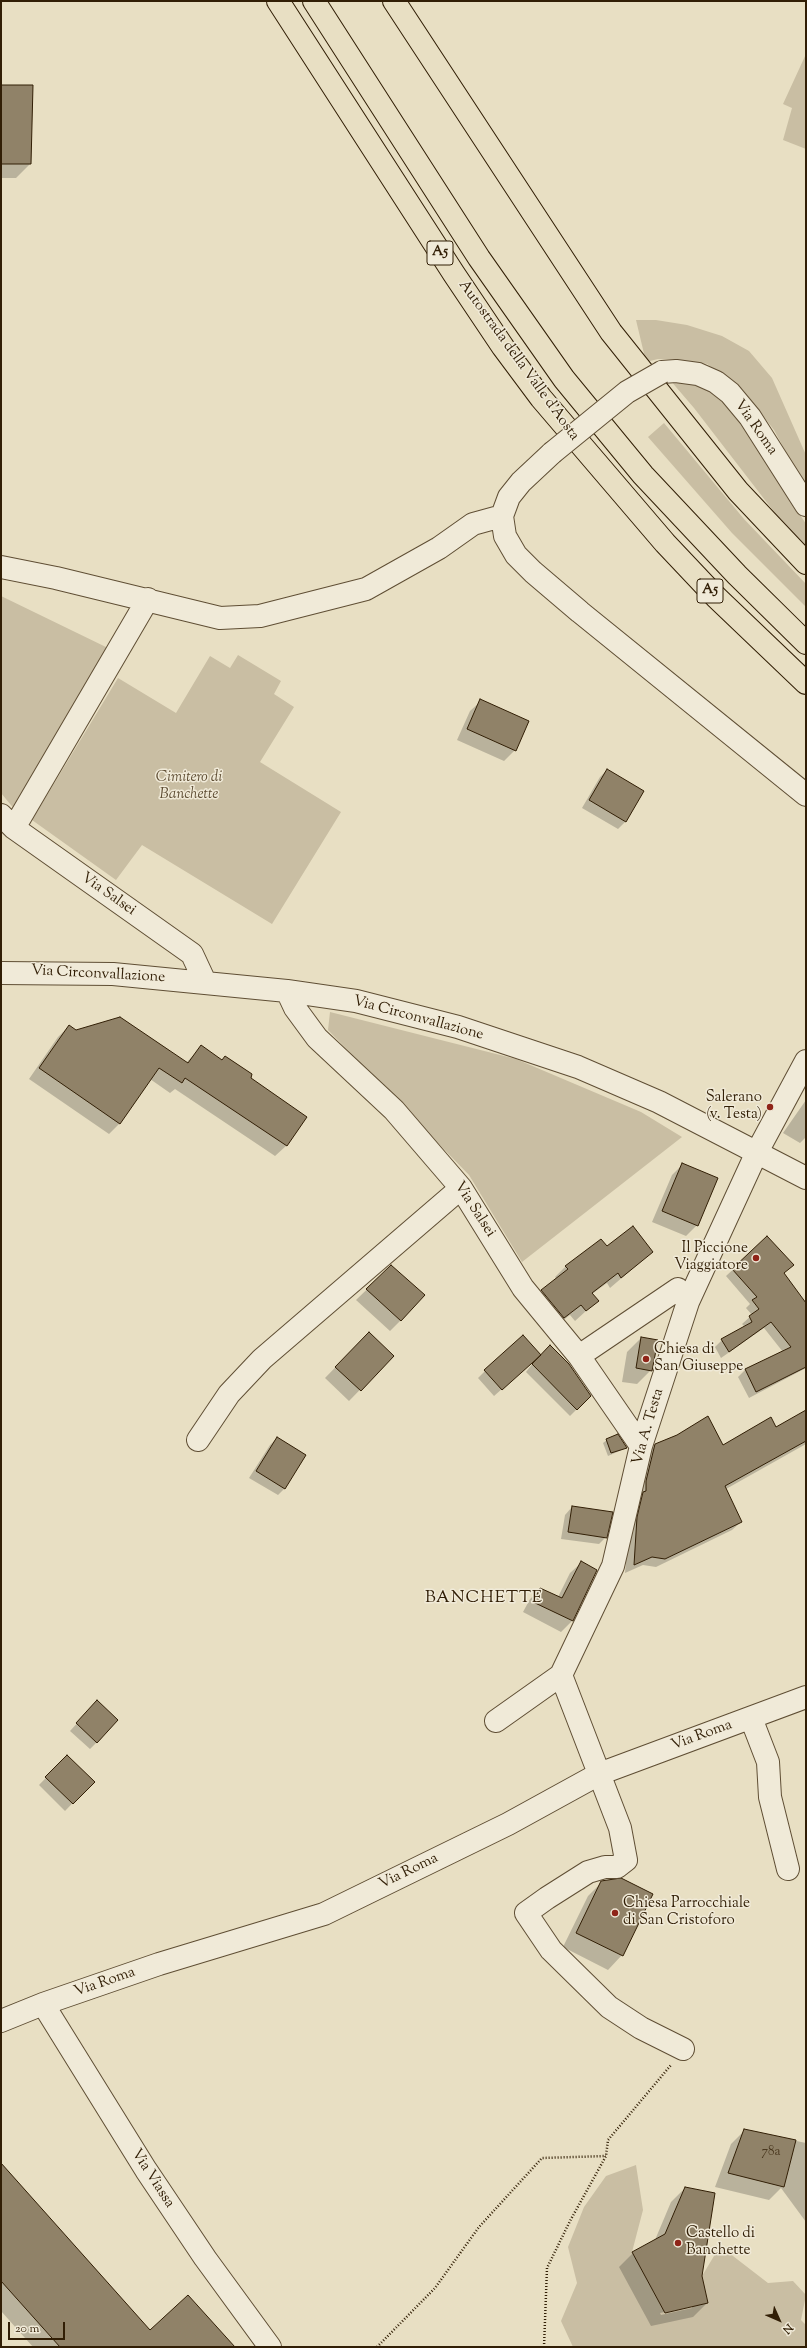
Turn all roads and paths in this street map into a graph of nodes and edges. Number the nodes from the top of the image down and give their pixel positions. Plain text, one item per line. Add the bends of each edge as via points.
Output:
1 (278, 1) edge
2 (314, 1) edge
3 (394, 1) edge
4 (806, 505) edge
5 (502, 516) junction
6 (806, 563) edge
7 (1, 567) edge
8 (148, 599) junction
9 (806, 643) edge
10 (806, 683) edge
11 (806, 795) edge
12 (7, 822) edge
13 (1, 973) edge
14 (205, 982) junction
15 (287, 991) junction
16 (806, 1061) edge
17 (757, 1152) junction
18 (806, 1178) edge
19 (461, 1188) junction
20 (688, 1302) junction
21 (579, 1356) junction
22 (198, 1440) dead end
23 (641, 1446) junction
24 (561, 1675) junction
25 (806, 1697) edge
26 (751, 1718) junction
27 (496, 1721) dead end
28 (599, 1774) junction
29 (788, 1869) dead end
30 (43, 2004) junction
31 (1, 2021) edge
32 (683, 2049) joint
33 (606, 2156) junction
34 (270, 2347) edge
35 (377, 2347) edge
36 (544, 2347) edge

1 - 10 main road, Autostrada della Valle d'Aosta / A5 via 454,274 541,398 665,543 716,597
2 - 9 main road, Autostrada della Valle d'Aosta / A5 via 479,258 564,379 643,475 737,575
3 - 6 main road via 611,332 738,491
4 - 5 street, Via Roma, bridge via 750,417 730,393 716,382 698,374 676,371 662,372 627,392 552,453 520,482 510,496
5 - 8 street via 473,524 439,548 366,588 260,616 220,618
5 - 11 street via 505,536 516,554 533,572
7 - 8 street
8 - 12 street
12 - 14 street, Via Salsei via 192,954
13 - 14 street, Via Circonvallazione via 113,974
14 - 15 street, Via Circonvallazione
15 - 17 street, Via Circonvallazione via 356,1002 458,1027 578,1067 659,1102
15 - 19 street, Via Salsei via 295,1008 317,1038 394,1110
16 - 17 street, Via A. Testa
17 - 18 street, Via Circonvallazione
17 - 20 street, Via A. Testa
19 - 21 street, Via Salsei via 524,1288
19 - 22 street via 262,1359 229,1394
20 - 21 street via 678,1289
20 - 23 street, Via A. Testa
21 - 23 street, Via Salsei
23 - 24 street, Via A. Testa via 613,1566
24 - 27 street
24 - 28 street
25 - 26 street, Via Roma
26 - 28 street, Via Roma
26 - 29 street via 768,1762 770,1797
28 - 30 street, Via Roma via 508,1824 324,1914 159,1964
28 - 32 street via 620,1828 626,1860 617,1867 604,1867 588,1872 526,1913 551,1950 609,2008
30 - 31 street, Via Roma
30 - 34 street, Via Viassa via 146,2170 205,2258
32 - 33 path via 608,2140
33 - 35 path via 542,2158 479,2226 435,2288
33 - 36 path via 570,2221 548,2268

